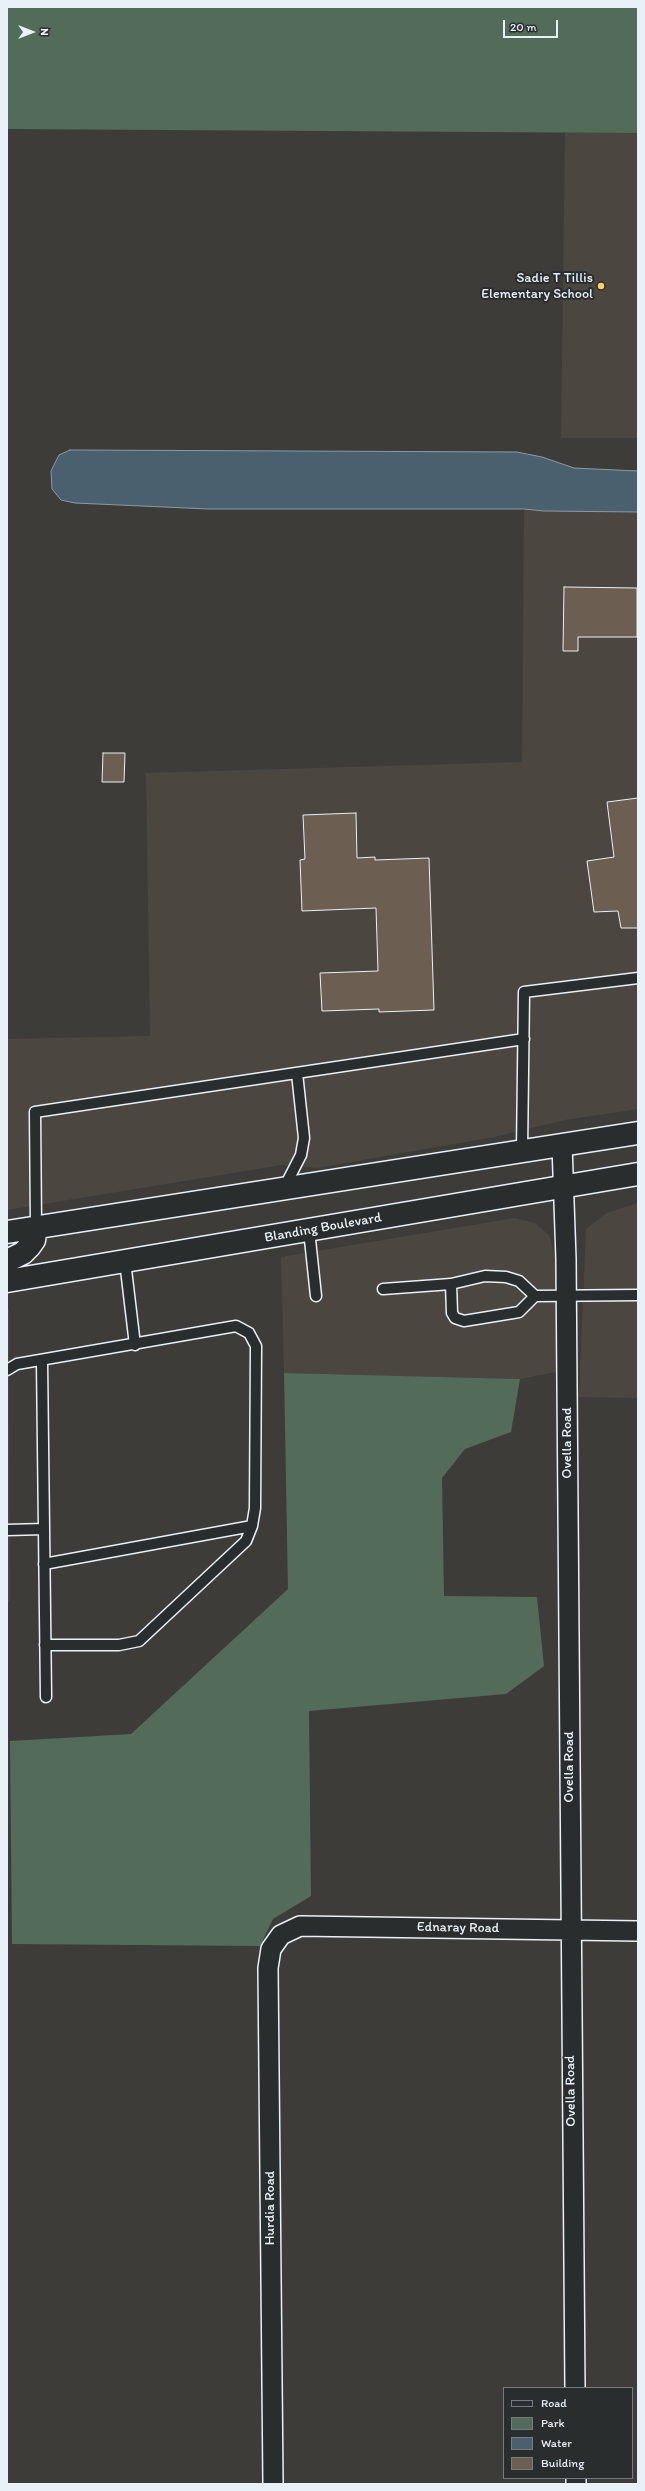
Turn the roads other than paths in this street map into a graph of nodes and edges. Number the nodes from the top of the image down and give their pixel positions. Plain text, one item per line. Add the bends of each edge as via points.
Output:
1 (638, 978) edge
2 (524, 1039) junction
3 (297, 1073) junction
4 (638, 1133) edge
5 (562, 1145) junction
6 (522, 1152) junction
7 (638, 1174) edge
8 (563, 1187) junction
9 (283, 1189) junction
10 (36, 1227) junction
11 (309, 1230) junction
12 (7, 1232) edge
13 (7, 1261) edge
14 (125, 1261) junction
15 (7, 1281) edge
16 (451, 1284) junction
17 (383, 1289) dead end
18 (638, 1295) edge
19 (316, 1296) dead end
20 (535, 1296) junction
21 (566, 1297) junction
22 (134, 1345) junction
23 (42, 1361) junction
24 (7, 1370) edge
25 (252, 1526) junction
26 (44, 1529) junction
27 (7, 1530) edge
28 (44, 1564) junction
29 (45, 1645) junction
30 (46, 1697) dead end
31 (570, 1930) junction
32 (638, 1931) edge
33 (281, 1935) joint
34 (575, 2387) edge
35 (272, 2484) edge

1 - 2 lane via 524,992
2 - 3 lane
2 - 6 lane
3 - 9 lane via 304,1138 301,1155
3 - 10 lane via 35,1112
4 - 5 main road
5 - 6 main road
5 - 8 street, Ovella Road
6 - 9 main road
7 - 8 main road, Blanding Boulevard
8 - 11 main road, Blanding Boulevard
8 - 21 street, Ovella Road
9 - 10 main road
10 - 12 main road
10 - 13 main road via 34,1240 29,1247 23,1254
11 - 14 main road, Blanding Boulevard
11 - 19 lane
14 - 15 main road, Blanding Boulevard
14 - 22 lane
16 - 17 lane
16 - 20 lane via 485,1276 506,1277 519,1281
16 - 20 lane via 452,1313 455,1318 464,1321 519,1312
18 - 21 lane
20 - 21 lane
21 - 31 street, Ovella Road
22 - 23 lane
22 - 25 lane via 236,1326 249,1333 256,1346 255,1508
23 - 24 lane via 17,1364
23 - 26 lane
25 - 28 lane
25 - 29 lane via 246,1541 139,1642 119,1645
26 - 27 lane
26 - 28 lane
28 - 29 lane
29 - 30 lane
31 - 32 street, Ednaray Road
31 - 33 street, Ednaray Road via 300,1926
31 - 34 street, Ovella Road
33 - 35 street, Hurdia Road via 271,1949 268,1968

